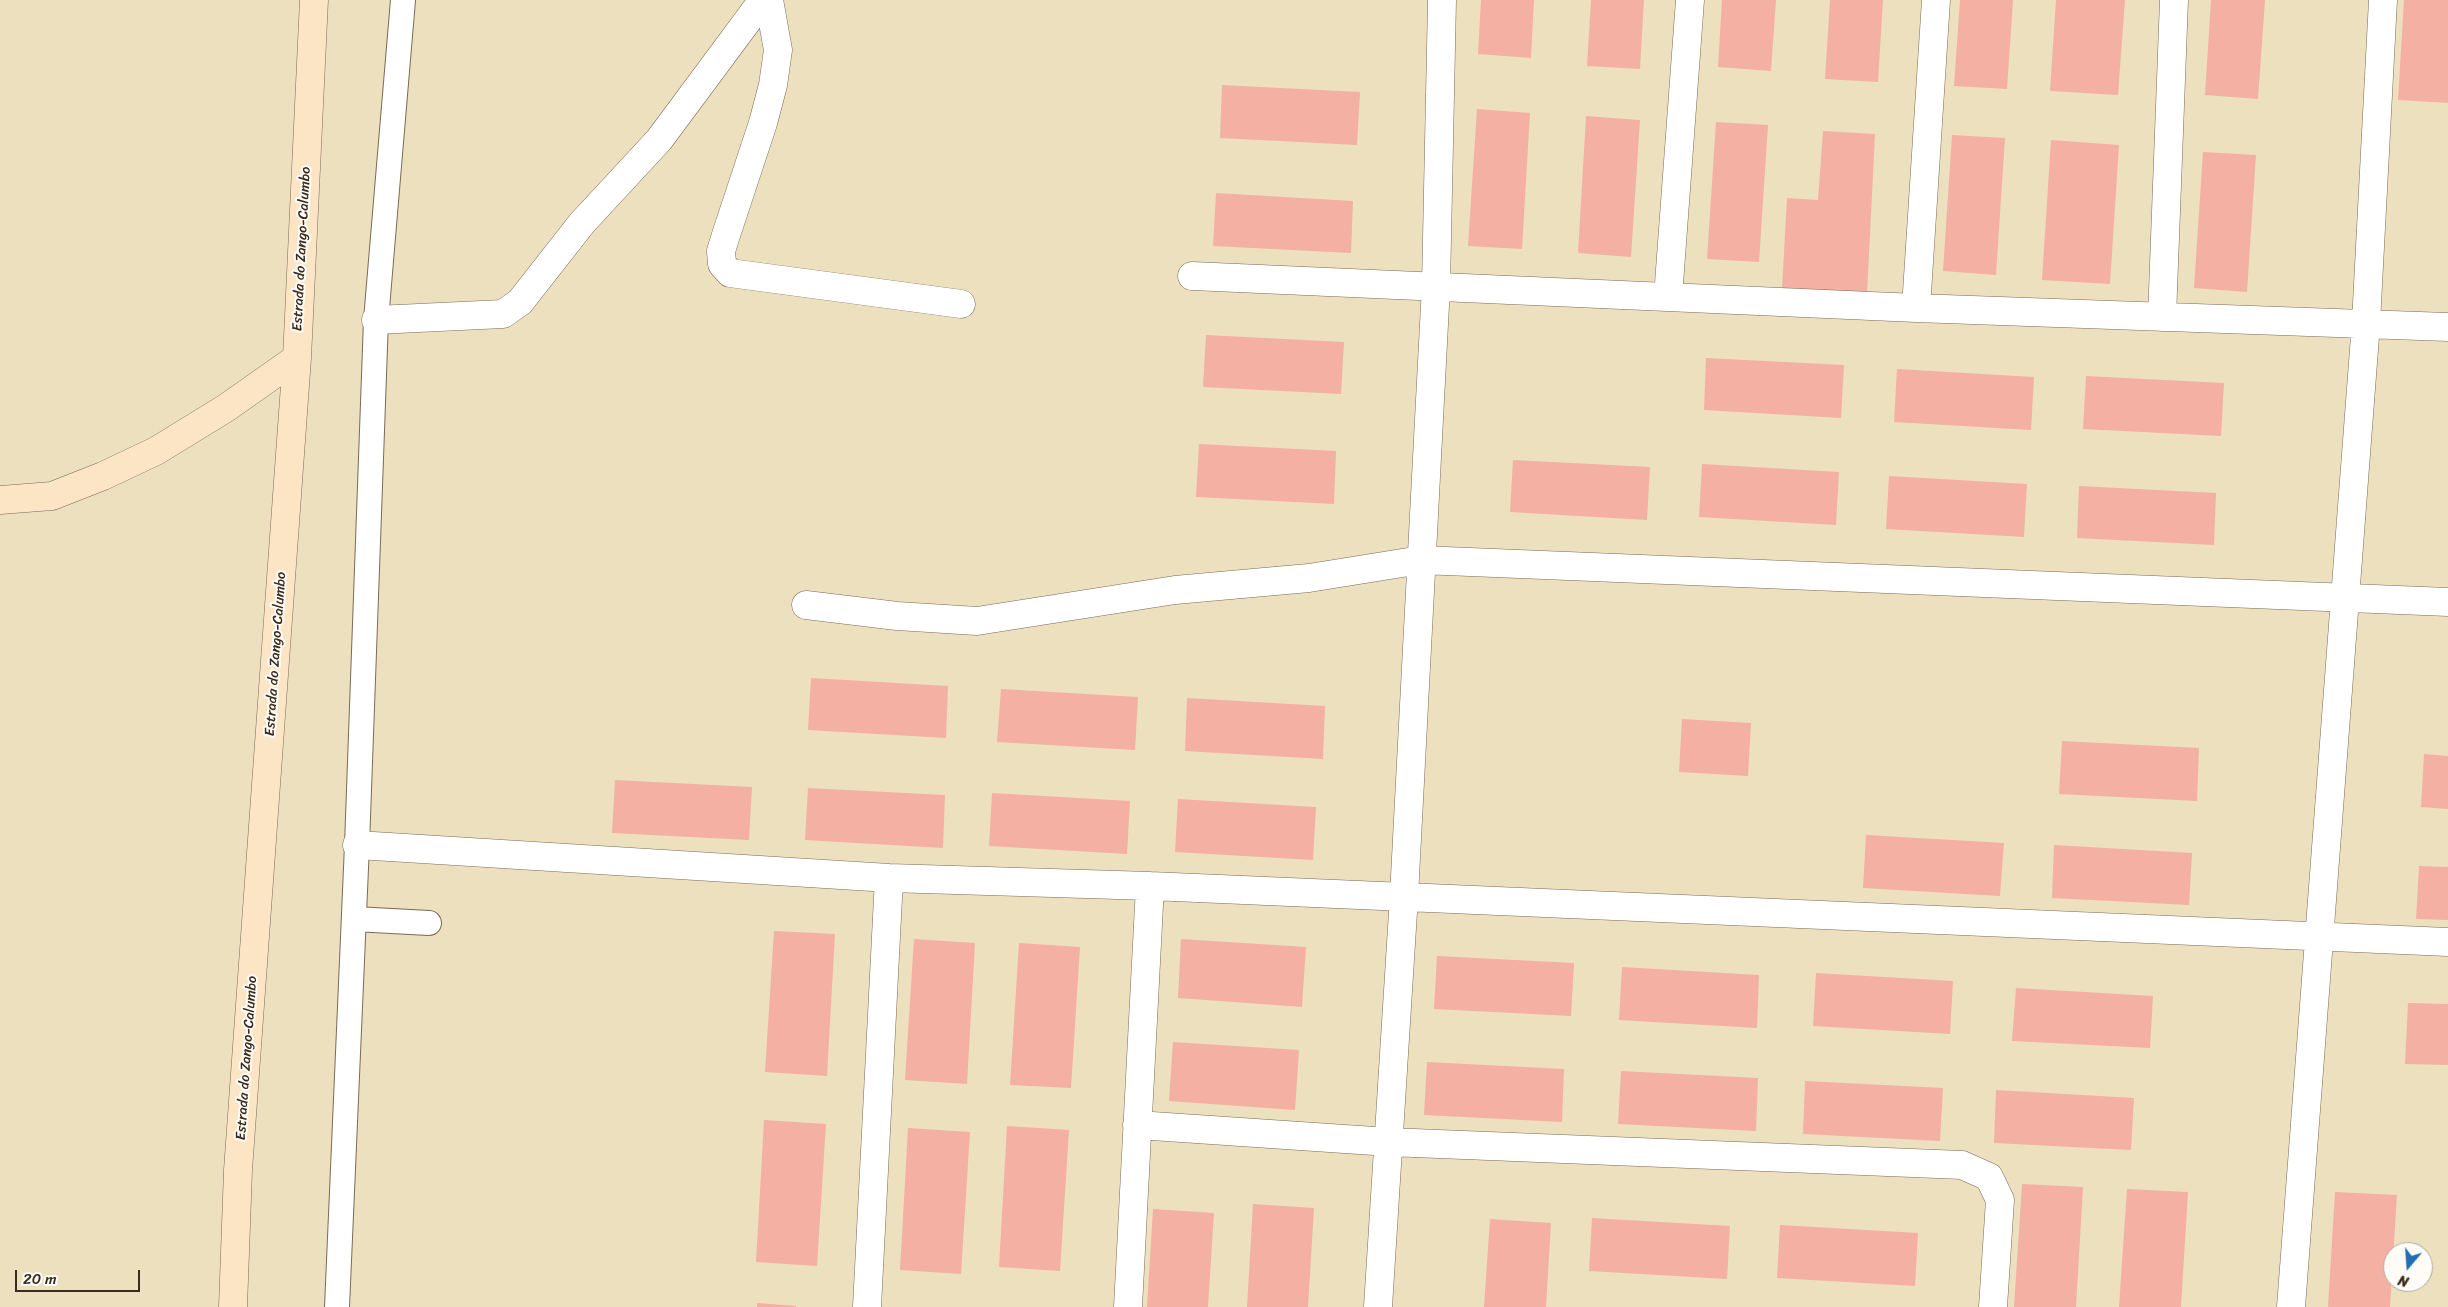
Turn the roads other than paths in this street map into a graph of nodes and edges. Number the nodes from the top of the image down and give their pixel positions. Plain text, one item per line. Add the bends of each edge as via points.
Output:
1 (314, 0) edge
2 (403, 0) edge
3 (763, 0) edge
4 (769, 0) edge
5 (1442, 0) edge
6 (1690, 0) edge
7 (1936, 0) edge
8 (2174, 0) edge
9 (2383, 0) edge
10 (1192, 276) dead end
11 (1436, 286) junction
12 (1668, 297) junction
13 (961, 304) dead end
14 (1916, 308) junction
15 (2162, 317) junction
16 (376, 320) junction
17 (2366, 323) junction
18 (2448, 327) edge
19 (297, 358) junction
20 (0, 500) edge
21 (1421, 560) junction
22 (2344, 596) junction
23 (2448, 602) edge
24 (806, 605) dead end
25 (357, 845) junction
26 (888, 878) junction
27 (1150, 886) junction
28 (1404, 896) junction
29 (354, 919) junction
30 (429, 923) dead end
31 (2320, 936) junction
32 (2448, 942) edge
33 (1137, 1125) junction
34 (1389, 1142) junction
35 (233, 1307) edge
36 (336, 1307) edge
37 (867, 1307) edge
38 (1128, 1307) edge
39 (1378, 1307) edge
40 (1993, 1307) edge
41 (2291, 1307) edge

1 - 19 main road, Estrada do Zango-Calumbo
2 - 16 lane
3 - 16 street via 659,140 582,224 520,302 504,314
4 - 13 street via 778,50 773,85 724,243 722,264 730,273
5 - 11 street
6 - 12 street
7 - 14 street
8 - 15 street
9 - 17 street
10 - 11 street
11 - 12 street
11 - 21 street
12 - 14 street
14 - 15 street
15 - 17 street
16 - 25 lane
17 - 18 street
17 - 22 street
19 - 20 main road via 226,408 156,451 52,496
19 - 35 main road, Estrada do Zango-Calumbo via 238,1170
21 - 22 street
21 - 24 street via 1309,578 1175,590 977,621
21 - 28 street
22 - 23 street
22 - 31 street
25 - 26 street
25 - 29 lane
26 - 27 street
26 - 37 street
27 - 28 street
27 - 33 street
28 - 31 street
28 - 34 street
29 - 30 lane
29 - 36 lane
31 - 32 street
31 - 41 street
33 - 34 street
33 - 38 street
34 - 39 street
34 - 40 street via 1962,1165 1989,1177 2000,1200

